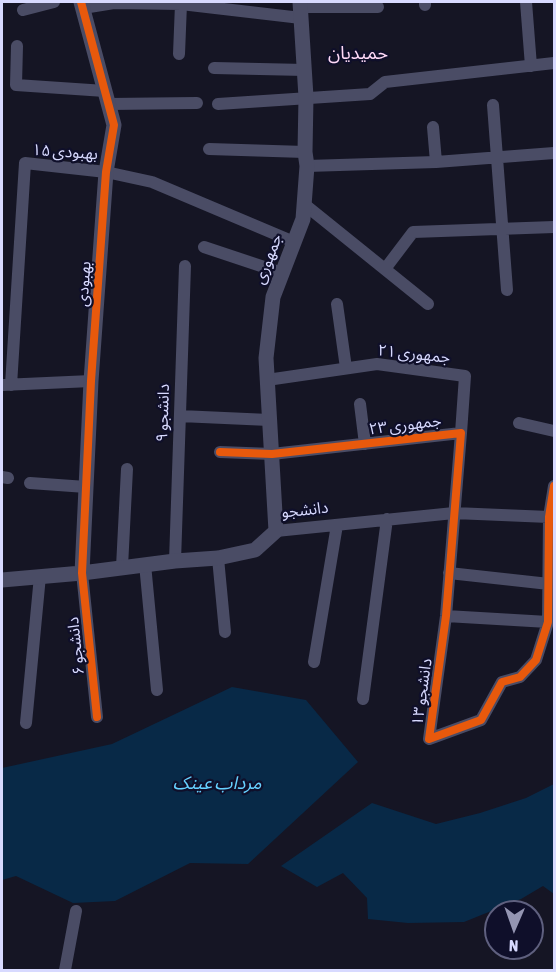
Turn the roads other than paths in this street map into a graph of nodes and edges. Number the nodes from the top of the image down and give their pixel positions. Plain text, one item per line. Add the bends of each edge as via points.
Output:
1 (54, 2) edge
2 (526, 2) edge
3 (181, 4) junction
4 (82, 5) edge
5 (378, 7) dead end
6 (301, 9) edge
7 (23, 10) dead end
8 (17, 46) dead end
9 (179, 54) dead end
10 (555, 63) edge
11 (531, 66) junction
12 (214, 68) dead end
13 (305, 70) junction
14 (306, 97) junction
15 (107, 98) junction
16 (197, 103) dead end
17 (218, 104) dead end
18 (493, 105) dead end
19 (433, 127) dead end
20 (208, 149) dead end
21 (555, 153) edge
22 (497, 156) junction
23 (306, 159) junction
24 (436, 162) junction
25 (106, 172) junction
26 (304, 204) junction
27 (555, 227) edge
28 (502, 228) junction
29 (294, 242) junction
30 (204, 247) dead end
31 (185, 266) dead end
32 (385, 269) junction
33 (282, 273) junction
34 (507, 290) dead end
35 (337, 304) dead end
36 (428, 304) dead end
37 (346, 369) junction
38 (267, 380) junction
39 (91, 381) junction
40 (6, 385) edge
41 (360, 404) dead end
42 (180, 416) junction
43 (270, 420) junction
44 (519, 423) dead end
45 (555, 431) edge
46 (460, 433) junction
47 (365, 444) junction
48 (220, 452) dead end
49 (272, 454) junction
50 (126, 469) dead end
51 (30, 483) dead end
52 (555, 486) edge
53 (86, 488) junction
54 (454, 513) junction
55 (549, 517) junction
56 (387, 519) junction
57 (337, 525) junction
58 (276, 531) junction
59 (218, 558) junction
60 (175, 561) junction
61 (145, 564) junction
62 (122, 567) junction
63 (82, 573) junction
64 (449, 573) junction
65 (40, 576) junction
66 (2, 580) edge
67 (549, 584) junction
68 (446, 616) junction
69 (548, 622) junction
70 (225, 632) dead end
71 (314, 662) dead end
72 (157, 690) dead end
73 (363, 699) dead end
74 (97, 717) dead end
75 (26, 723) dead end
76 (76, 910) dead end
77 (65, 970) edge

1 - 7 street
2 - 11 street
3 - 4 street
3 - 6 street
3 - 9 street
4 - 15 street, بهبودی
5 - 6 street
6 - 13 street, جمهوری
8 - 15 street via 16,85
10 - 11 street
11 - 14 street via 385,81 370,94
12 - 13 street
13 - 14 street, جمهوری
14 - 17 street
14 - 23 street, جمهوری
15 - 16 street
15 - 25 street, بهبودی via 114,125
18 - 22 street
19 - 24 street
20 - 23 street
21 - 22 street
22 - 24 street
22 - 28 street
23 - 24 street
23 - 26 street, جمهوری
25 - 29 street via 152,182
25 - 39 street, بهبودی
25 - 40 street, بهبودی ۱۵ via 25,163
26 - 29 street, جمهوری
26 - 32 street
27 - 28 street
28 - 32 street via 413,232
28 - 34 street
29 - 33 street, جمهوری
30 - 33 street
31 - 42 street, دانشجو ۹
32 - 36 street
33 - 38 street, جمهوری via 273,297
35 - 37 street
37 - 38 street, جمهوری ۲۱
37 - 46 street, جمهوری ۲۱ via 377,364 465,376
38 - 43 street, جمهوری
39 - 40 street
39 - 53 street, بهبودی
41 - 47 street
42 - 43 street
42 - 60 street, دانشجو ۹
43 - 49 street, جمهوری
44 - 45 street
46 - 47 street, جمهوری ۲۳
46 - 54 street, جمهوری ۲۳
47 - 49 street, جمهوری ۲۳
48 - 49 street, جمهوری ۲۳
49 - 58 street, جمهوری
50 - 62 street
51 - 53 street
52 - 55 street, دانشجو ۱۳
53 - 63 street, بهبودی
54 - 55 street, دانشجو
54 - 56 street, دانشجو
54 - 64 street, دانشجو ۱۳
55 - 67 street, دانشجو ۱۳
56 - 57 street, دانشجو
56 - 73 street
57 - 58 street, دانشجو
57 - 71 street
58 - 59 street, دانشجو via 255,550
59 - 60 street, دانشجو
59 - 70 street
60 - 61 street, دانشجو
61 - 62 street, دانشجو
61 - 72 street
62 - 63 street, دانشجو
63 - 65 street, دانشجو
63 - 74 street, دانشجو ۶
64 - 67 street
64 - 68 street, دانشجو ۱۳
65 - 66 street, دانشجو
65 - 75 street
67 - 69 street, دانشجو ۱۳
68 - 69 street
68 - 69 street, دانشجو ۱۳ via 429,739 481,720 502,682 520,677 536,660
76 - 77 street

